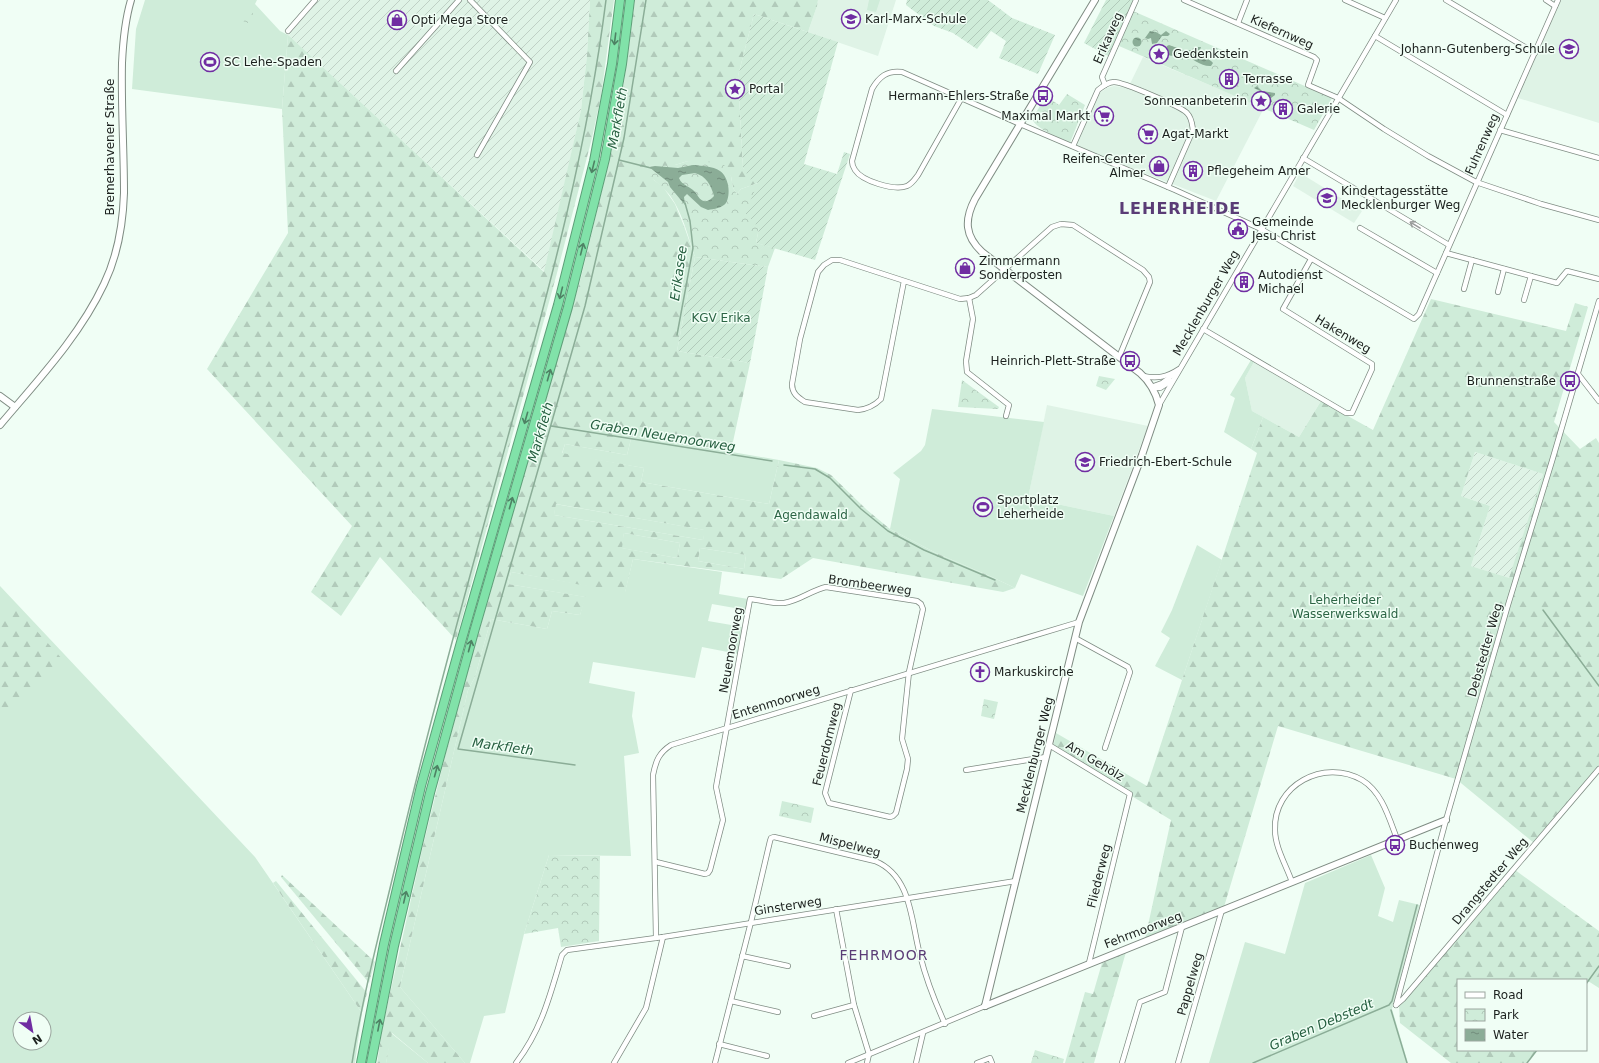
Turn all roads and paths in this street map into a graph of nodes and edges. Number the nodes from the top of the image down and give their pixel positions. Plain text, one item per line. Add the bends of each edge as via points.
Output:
1 (131, 0) edge
2 (315, 0) edge
3 (460, 0) edge
4 (470, 0) edge
5 (620, 0) edge
6 (630, 0) edge
7 (1136, 0) edge
8 (1184, 0) edge
9 (1247, 0) edge
10 (1345, 0) edge
11 (1396, 0) edge
12 (1446, 0) edge
13 (1546, 0) edge
14 (1558, 0) edge
15 (1093, 1) edge
16 (1555, 6) junction
17 (1385, 18) junction
18 (1238, 23) junction
19 (288, 31) dead end
20 (1375, 36) junction
21 (1535, 53) junction
22 (396, 71) dead end
23 (1105, 85) junction
24 (1338, 98) junction
25 (961, 99) junction
26 (1507, 115) junction
27 (1020, 124) junction
28 (1500, 130) junction
29 (1073, 146) junction
30 (477, 155) dead end
31 (1303, 158) junction
32 (1599, 158) edge
33 (1476, 182) junction
34 (1168, 186) junction
35 (1599, 220) edge
36 (1360, 228) dead end
37 (1261, 229) junction
38 (1449, 245) junction
39 (1446, 253) junction
40 (1311, 259) junction
41 (1472, 260) junction
42 (1504, 269) junction
43 (1005, 270) junction
44 (1437, 273) junction
45 (1531, 276) junction
46 (1599, 279) edge
47 (904, 281) junction
48 (1464, 289) dead end
49 (1498, 292) dead end
50 (969, 298) junction
51 (1524, 300) dead end
52 (1599, 301) edge
53 (1203, 329) junction
54 (1119, 357) junction
55 (1180, 368) junction
56 (1578, 374) junction
57 (1143, 376) junction
58 (1173, 380) junction
59 (1151, 387) junction
60 (0, 396) edge
61 (1599, 401) edge
62 (1159, 405) junction
63 (15, 407) junction
64 (1006, 416) dead end
65 (1154, 423) junction
66 (0, 425) edge
67 (750, 598) joint
68 (1079, 622) junction
69 (1075, 638) junction
70 (909, 672) junction
71 (851, 690) junction
72 (727, 728) junction
73 (1049, 745) junction
74 (1105, 748) dead end
75 (1046, 757) junction
76 (1599, 769) edge
77 (966, 770) dead end
78 (1130, 794) joint
79 (1446, 820) junction
80 (1397, 839) junction
81 (656, 862) junction
82 (1016, 881) junction
83 (1292, 882) junction
84 (907, 897) junction
85 (836, 909) junction
86 (1222, 910) junction
87 (751, 922) junction
88 (1182, 927) junction
89 (663, 937) junction
90 (656, 938) junction
91 (742, 956) junction
92 (1089, 963) junction
93 (788, 966) dead end
94 (731, 1001) junction
95 (1396, 1005) joint
96 (854, 1006) junction
97 (985, 1006) junction
98 (778, 1012) dead end
99 (814, 1016) dead end
100 (945, 1024) junction
101 (924, 1033) junction
102 (719, 1044) junction
103 (869, 1054) junction
104 (767, 1056) dead end
105 (991, 1060) edge
106 (361, 1063) edge
107 (371, 1063) edge
108 (516, 1063) edge
109 (614, 1063) edge
110 (715, 1063) edge
111 (848, 1063) edge
112 (867, 1063) edge
113 (916, 1063) edge
114 (977, 1063) edge
115 (1122, 1063) edge
116 (1178, 1063) edge

1 - 63 street, Bremerhavener Straße via 123,41 124,194 114,258 93,306 65,346
2 - 19 street
3 - 22 street
4 - 30 street via 530,62
5 -> 106 highway via 612,64 594,161 558,305 421,786 384,944
107 -> 6 highway via 394,946 430,793 568,307 605,159 622,64
7 - 23 street, Erikaweg via 1102,77
8 - 18 street, Kiefernweg
9 - 18 street
10 - 17 street
11 - 17 street, Mecklenburger Weg
12 - 21 street
13 - 16 street
14 - 16 street, Fuhrenweg
15 - 27 street
16 - 21 street, Fuhrenweg
17 - 20 street, Mecklenburger Weg
18 - 24 street, Kiefernweg via 1314,57 1317,60 1308,85
20 - 24 street, Mecklenburger Weg
20 - 26 street
21 - 26 street, Fuhrenweg
23 - 29 street via 1098,90
23 - 34 street via 1114,82 1126,85 1183,109 1190,117 1193,130
24 - 31 street, Mecklenburger Weg
24 - 33 street via 1428,156
25 - 25 street via 902,72 884,74 875,82 872,89 852,161 855,170 864,178 891,188 902,188 911,184
25 - 27 street
26 - 28 street, Fuhrenweg
27 - 29 street
27 - 43 street via 975,199 968,218 968,228 973,242
28 - 32 street
28 - 33 street, Fuhrenweg
29 - 34 street
31 - 37 street, Mecklenburger Weg
38 -> 31 street
33 - 35 street
33 - 38 street, Fuhrenweg
34 - 37 street
36 - 44 street
37 - 40 street
37 - 53 street, Mecklenburger Weg
38 - 39 street, Fuhrenweg
39 - 41 street
39 - 44 street, Fuhrenweg
40 - 44 street, Fuhrenweg via 1410,318 1416,319
40 - 53 street, Hakenweg via 1283,309 1372,364 1352,413 1346,413
41 - 42 street
41 - 48 street
42 - 45 street
42 - 49 street
43 - 50 street
43 - 54 street
43 - 54 street via 1052,227 1061,224 1073,225 1143,270 1150,282
45 - 46 street via 1557,283 1567,271
45 - 51 street
47 - 47 street via 840,260 824,264 818,272 798,346 792,384 792,390 798,397 805,402 858,410 870,408 881,399
47 - 50 street via 960,299
50 - 64 street via 973,319 966,361 967,372 1009,405
52 - 56 street, Debstedter Weg
53 - 55 street, Mecklenburger Weg
54 - 57 street
55 - 57 street, Mecklenburger Weg via 1167,376
55 - 58 street, Mecklenburger Weg
55 - 59 street, Mecklenburger Weg via 1162,383
56 - 61 street
56 - 79 street, Debstedter Weg
57 - 59 street
58 - 59 street via 1160,388
58 - 62 street, Mecklenburger Weg
59 - 62 street
59 - 65 street, Mecklenburger Weg
60 - 63 street
62 - 65 street, Mecklenburger Weg
63 - 66 street, Bremerhavener Straße
65 - 68 street, Mecklenburger Weg
67 - 70 street, Brombeerweg via 784,603 826,587 917,601 923,609
67 - 72 street, Neuemoorweg
68 - 69 street, Mecklenburger Weg
68 - 70 street, Entenmoorweg
69 - 73 street, Mecklenburger Weg
69 - 74 street via 1128,667 1130,672
70 - 71 street, Entenmoorweg
70 - 71 street, Feuerdornweg via 902,739 908,759 907,769 896,813 890,818 829,803 826,799 825,793
71 - 72 street, Entenmoorweg
72 - 81 street, Entenmoorweg via 671,745 661,751 653,774
72 - 81 street, Neuemoorweg via 716,787 723,820 710,870 705,874
73 - 75 street, Mecklenburger Weg
73 - 78 street, Am Gehölz
75 - 77 street
75 - 82 street, Mecklenburger Weg
76 - 95 street, Drangstedter Weg
78 - 92 street, Fliederweg
79 - 80 street, Fehrmoorweg
79 - 95 street, Debstedter Weg
80 - 83 street, Fehrmoorweg
80 - 83 street via 1383,804 1375,791 1362,780 1334,771 1307,777 1284,797 1276,817 1276,840
81 - 90 street, Entenmoorweg
82 - 84 street, Ginsterweg
82 - 97 street, Mecklenburger Weg
83 - 86 street, Fehrmoorweg
84 - 85 street, Ginsterweg
84 - 87 street, Mispelweg via 897,878 885,865 774,837 771,838
84 - 100 street, Mispelweg via 920,956
85 - 87 street, Ginsterweg
85 - 96 street
86 - 88 street, Fehrmoorweg
86 - 116 street, Pappelweg
87 - 89 street, Ginsterweg
87 - 91 street
88 - 92 street, Fehrmoorweg
88 - 115 street via 1165,992 1140,1002
89 - 90 street, Ginsterweg
89 - 109 street via 646,1008
90 - 108 street, Ginsterweg via 564,952 545,1012
91 - 93 street
91 - 94 street
92 - 97 street, Fehrmoorweg
94 - 98 street
94 - 102 street
96 - 99 street
96 - 103 street
97 - 100 street, Fehrmoorweg
100 - 101 street, Fehrmoorweg
101 - 103 street, Fehrmoorweg
101 - 113 street
102 - 104 street
102 - 110 street
103 - 111 street, Fehrmoorweg
103 - 112 street
105 - 114 street

